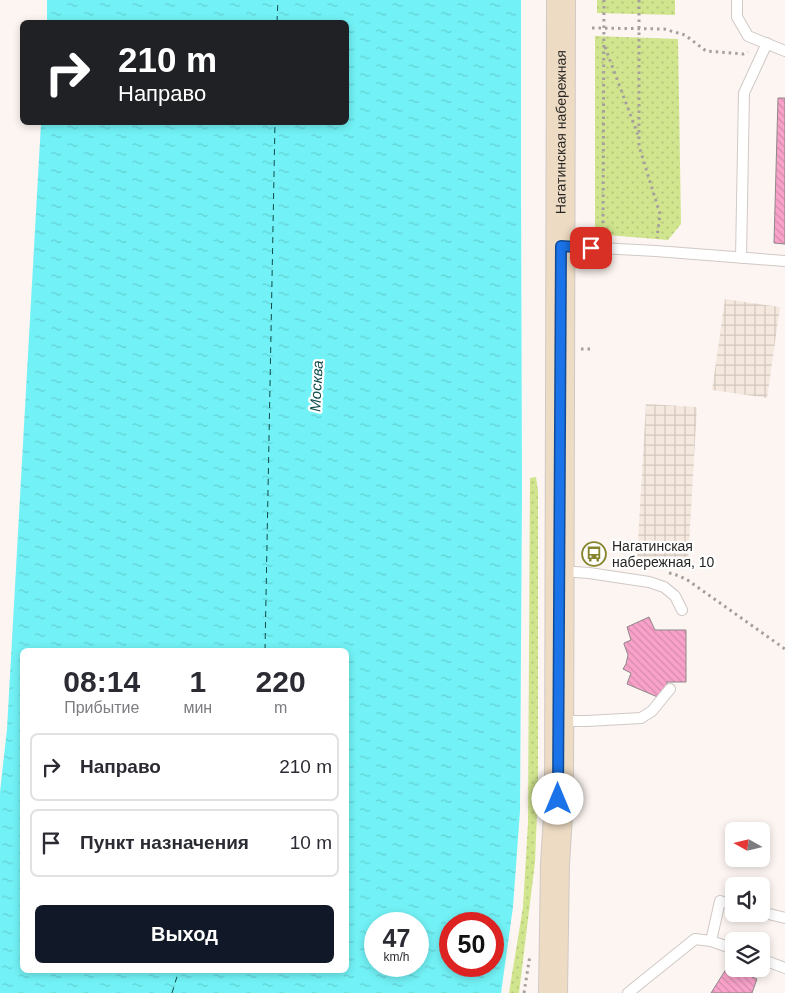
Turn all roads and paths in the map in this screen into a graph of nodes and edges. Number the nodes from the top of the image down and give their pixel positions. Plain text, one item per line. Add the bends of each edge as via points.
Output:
1 (562, 0) edge
2 (604, 0) edge
3 (639, 0) edge
4 (737, 0) edge
5 (592, 28) dead end
6 (604, 28) junction
7 (639, 28) junction
8 (604, 43) junction
9 (767, 44) junction
10 (785, 50) edge
11 (639, 138) junction
12 (561, 246) junction
13 (603, 249) junction
14 (656, 251) junction
15 (742, 258) junction
16 (785, 261) edge
17 (560, 571) junction
18 (665, 573) dead end
19 (682, 610) dead end
20 (785, 649) edge
21 (670, 689) dead end
22 (559, 721) junction
23 (555, 864) junction
24 (725, 902) edge
25 (770, 914) edge
26 (785, 918) edge
27 (711, 941) junction
28 (725, 946) edge
29 (770, 962) edge
30 (785, 968) edge
31 (533, 993) edge
32 (553, 993) edge
33 (628, 993) edge

1 - 12 main road, Нагатинская набережная
2 - 6 path
3 - 7 path
4 - 9 lane via 737,17 748,36
5 - 6 path
6 - 7 path
6 - 8 path
7 - 9 path via 664,29 685,35 706,51 743,54
7 - 11 path
8 - 11 path
8 - 13 path
9 - 10 lane
9 - 15 lane via 744,93
11 - 14 path via 660,214
12 - 13 lane
12 - 17 main road, Нагатинская набережная
13 - 14 lane
14 - 15 lane
15 - 16 lane
17 - 19 lane via 649,582 664,587 675,596
17 - 22 main road, Нагатинская набережная
18 - 20 path via 686,579
21 - 22 lane via 652,711 641,718
22 - 23 main road, Нагатинская набережная
23 - 31 main road, Нагатинская набережная
23 - 32 main road, Нагатинская набережная
24 - 27 lane via 720,901
25 - 26 lane
27 - 28 lane
27 - 33 lane via 695,939
29 - 30 lane

